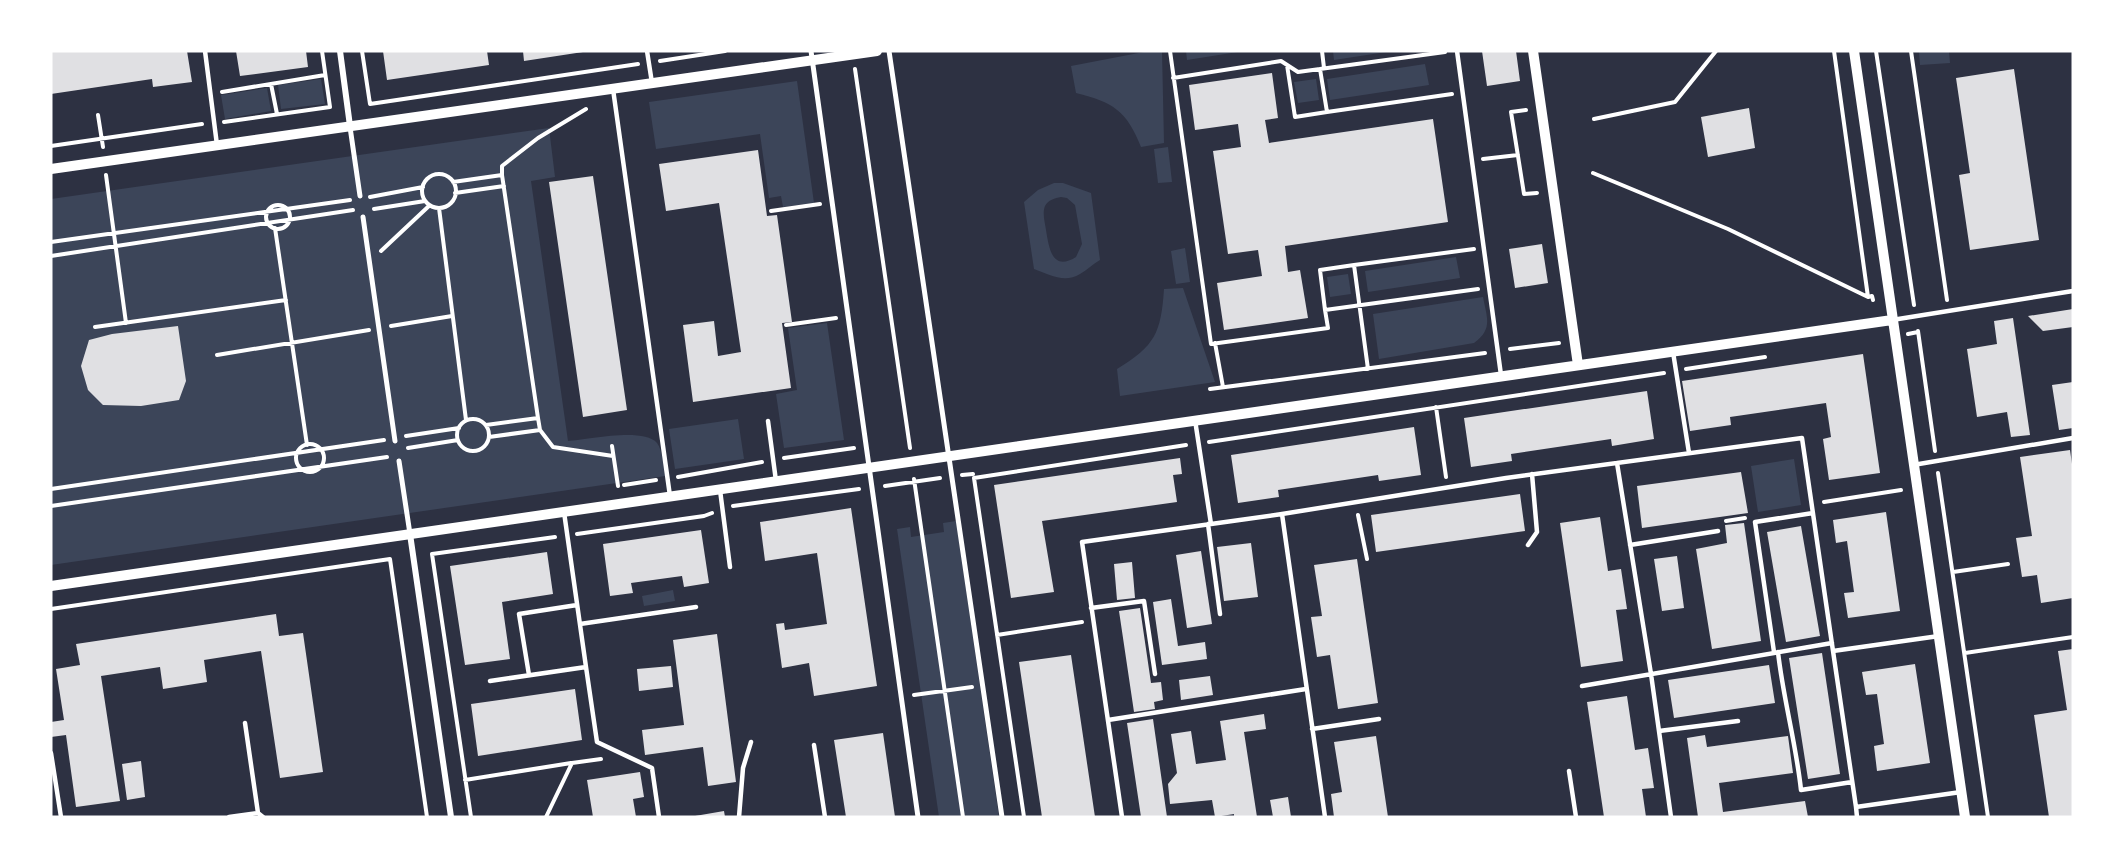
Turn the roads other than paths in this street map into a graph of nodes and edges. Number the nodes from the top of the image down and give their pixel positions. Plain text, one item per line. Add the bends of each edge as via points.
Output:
1 (205, 51) edge
2 (340, 51) edge
3 (647, 51) edge
4 (877, 51) edge
5 (889, 51) edge
6 (1457, 51) edge
7 (1533, 51) edge
8 (1854, 51) edge
9 (812, 56) edge
10 (652, 83) junction
11 (613, 89) junction
12 (350, 126) junction
13 (218, 145) junction
14 (51, 169) edge
15 (358, 198) road end
16 (363, 217) dead end
17 (2073, 291) edge
18 (1892, 320) junction
19 (1673, 351) junction
20 (1578, 365) junction
21 (1501, 376) junction
22 (1196, 420) junction
23 (768, 421) dead end
24 (2073, 438) edge
25 (395, 439) road end
26 (1689, 453) junction
27 (949, 456) junction
28 (399, 461) dead end
29 (1617, 463) junction
30 (1913, 465) junction
31 (868, 468) junction
32 (1532, 474) junction
33 (776, 481) junction
34 (720, 489) junction
35 (670, 496) junction
36 (564, 512) junction
37 (1813, 513) junction
38 (1282, 514) junction
39 (1210, 524) junction
40 (1718, 531) road end
41 (410, 534) junction
42 (1528, 545) dead end
43 (1630, 545) junction
44 (730, 567) dead end
45 (51, 586) edge
46 (577, 605) junction
47 (696, 607) dead end
48 (1091, 608) junction
49 (1220, 615) dead end
50 (580, 624) junction
51 (1939, 636) junction
52 (1832, 643) junction
53 (1833, 651) junction
54 (1776, 652) junction
55 (586, 667) junction
56 (1155, 674) dead end
57 (1651, 674) junction
58 (529, 675) junction
59 (490, 681) dead end
60 (1582, 686) dead end
61 (1306, 689) junction
62 (1379, 719) dead end
63 (1108, 720) junction
64 (1738, 721) dead end
65 (245, 723) dead end
66 (1312, 729) junction
67 (1659, 731) junction
68 (752, 742) dead end
69 (814, 745) dead end
70 (51, 753) edge
71 (1569, 771) dead end
72 (1852, 782) junction
73 (1961, 792) junction
74 (1856, 807) junction
75 (258, 813) junction
76 (61, 817) edge
77 (229, 817) edge
78 (263, 817) edge
79 (451, 817) edge
80 (659, 817) edge
81 (739, 817) edge
82 (825, 817) edge
83 (918, 817) edge
84 (1002, 817) edge
85 (1122, 817) edge
86 (1325, 817) edge
87 (1576, 817) edge
88 (1671, 817) edge
89 (1857, 817) edge
90 (1965, 817) edge

1 - 13 lane
2 - 12 street
3 - 10 lane
4 - 9 street
5 - 27 street
6 - 21 lane
7 - 20 street
8 - 18 street
9 - 10 street
9 - 31 street
10 - 11 street
11 - 12 street
11 - 35 lane
12 - 13 street
12 - 15 street
13 - 14 street
16 - 25 street
17 - 18 lane
18 - 19 street
18 - 30 street
19 - 20 street
19 - 26 lane
20 - 21 street
21 - 22 street
22 - 27 street
22 - 39 lane
23 - 33 lane
24 - 30 lane
26 - 29 lane
26 - 37 lane via 1802,438
27 - 31 street
27 - 84 street
28 - 41 street
29 - 32 lane
29 - 43 lane
30 - 51 street
31 - 33 street
31 - 83 street
32 - 38 lane
32 - 42 lane via 1537,532
33 - 34 street
34 - 35 street
34 - 44 lane
35 - 36 street
36 - 41 street
36 - 46 lane
37 - 52 lane
37 - 54 lane via 1755,522
38 - 39 lane
38 - 61 lane
39 - 48 lane via 1082,542
39 - 49 lane
40 - 43 lane
41 - 45 street
41 - 79 street
43 - 57 lane
46 - 50 lane
46 - 58 lane via 519,614
47 - 50 lane
48 - 56 lane via 1144,601
48 - 63 lane
50 - 55 lane
51 - 53 lane
51 - 73 street
52 - 53 lane
52 - 54 lane
53 - 72 lane
54 - 57 lane
54 - 72 lane via 1801,790
55 - 58 lane
55 - 80 lane via 597,742 652,768
57 - 60 lane
57 - 67 lane
58 - 59 lane
61 - 63 lane
61 - 66 lane
62 - 66 lane
63 - 85 lane
64 - 67 lane
65 - 75 lane
66 - 86 lane
67 - 88 lane
68 - 81 lane via 743,768
69 - 82 lane
70 - 76 lane
71 - 87 lane
72 - 74 lane
73 - 74 lane
73 - 90 street
74 - 89 lane
75 - 77 lane
75 - 78 lane

